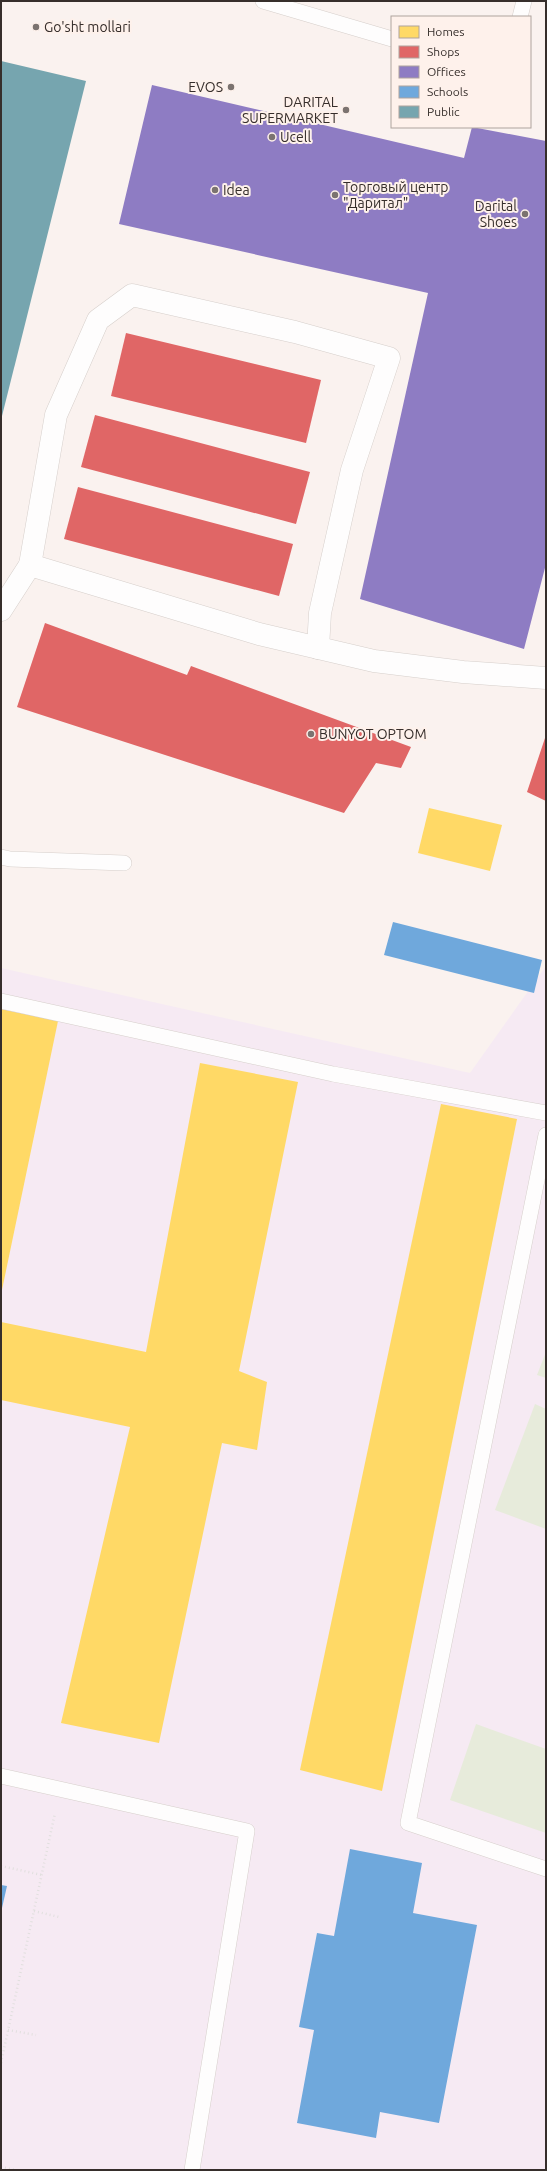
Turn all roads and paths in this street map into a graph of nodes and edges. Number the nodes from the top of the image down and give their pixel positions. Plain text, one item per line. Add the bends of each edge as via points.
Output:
1 (263, 1) edge
2 (524, 1) edge
3 (520, 16) edge
4 (391, 39) edge
5 (30, 565) junction
6 (1, 610) edge
7 (318, 648) junction
8 (546, 678) edge
9 (1, 857) edge
10 (124, 863) dead end
11 (1, 1001) edge
12 (546, 1113) edge
13 (546, 1135) edge
14 (1, 1776) edge
15 (60, 1789) junction
16 (1, 1866) edge
17 (546, 1868) edge
18 (42, 1875) junction
19 (34, 1912) junction
20 (59, 1917) dead end
21 (8, 2030) junction
22 (36, 2035) dead end
23 (1, 2063) edge
24 (1, 2167) edge
25 (14, 2170) edge
26 (192, 2170) edge

1 - 4 lane
2 - 3 lane
5 - 6 street
5 - 7 street via 259,634
5 - 7 street via 56,415 98,320 132,295 295,332 389,358 352,470 320,613
7 - 8 street via 374,661 463,672
9 - 10 lane
11 - 12 lane via 333,1074
13 - 17 lane via 408,1823
14 - 15 lane
15 - 18 path
15 - 26 lane via 247,1831
16 - 18 path
18 - 19 path
19 - 20 path
19 - 21 path
21 - 22 path
21 - 23 path
24 - 25 path

